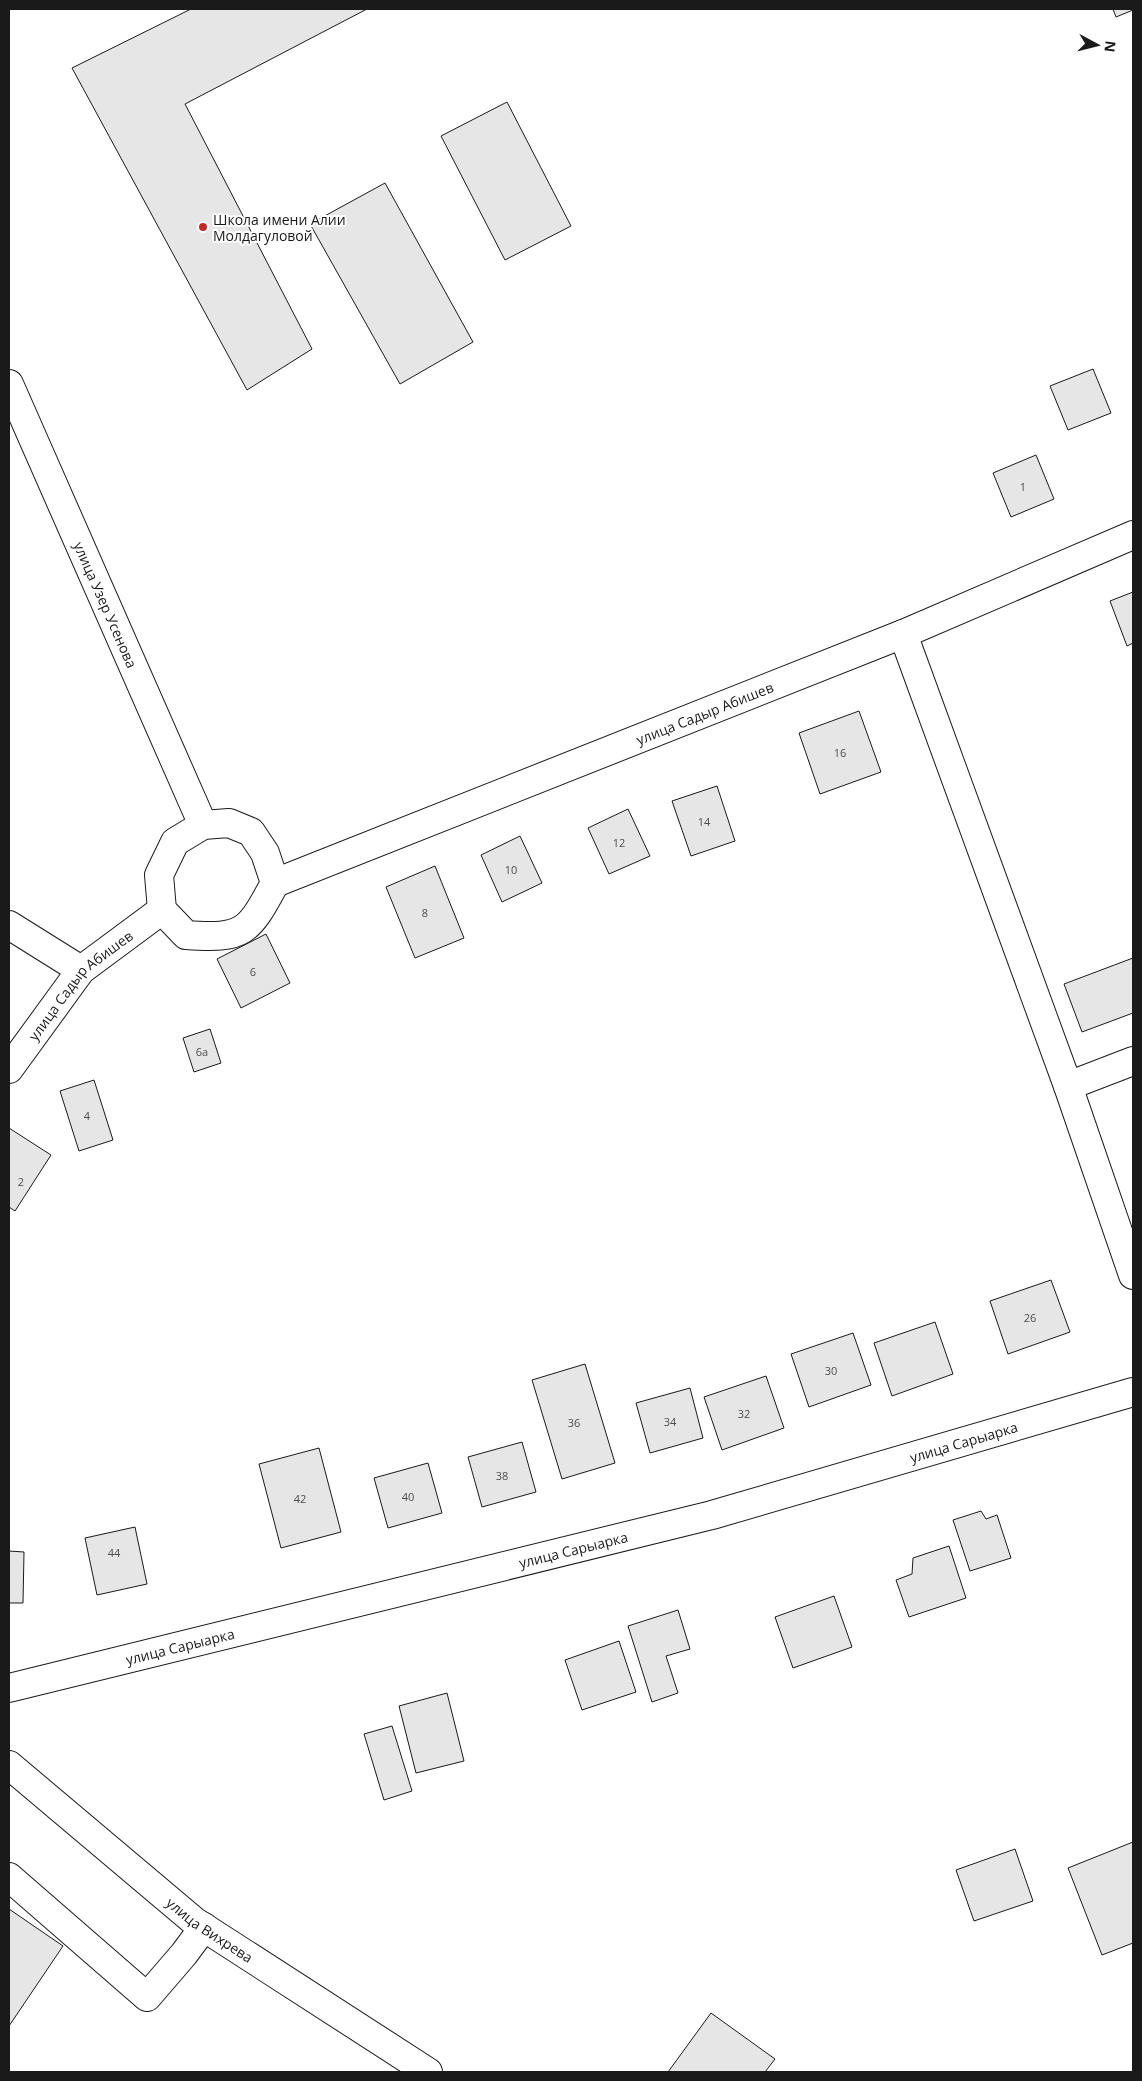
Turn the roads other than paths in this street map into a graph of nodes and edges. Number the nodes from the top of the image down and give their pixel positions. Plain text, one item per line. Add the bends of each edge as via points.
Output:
1 (9, 384) edge
2 (1133, 535) edge
3 (902, 634) junction
4 (203, 825) junction
5 (275, 883) junction
6 (162, 910) junction
7 (9, 925) edge
8 (81, 970) junction
9 (1133, 1061) edge
10 (9, 1069) edge
11 (1068, 1086) junction
12 (1133, 1275) edge
13 (1133, 1392) edge
14 (9, 1688) edge
15 (9, 1765) edge
16 (9, 1877) edge
17 (204, 1927) junction
18 (428, 2072) edge

1 - 4 street, улица Узер Усенова
2 - 3 street, улица Садыр Абишев
3 - 5 street, улица Садыр Абишев
3 - 11 street
4 - 5 street via 229,824 251,832 265,853
4 - 6 street via 176,842 159,876
5 - 6 street via 256,918 236,934 218,938 186,936
6 - 8 street, улица Садыр Абишев
7 - 8 street
8 - 10 street, улица Садыр Абишев
9 - 11 street
11 - 12 street
13 - 14 street, улица Сарыарка via 712,1515
15 - 17 street, улица Вихрева
16 - 17 street via 147,1997
17 - 18 street, улица Вихрева

